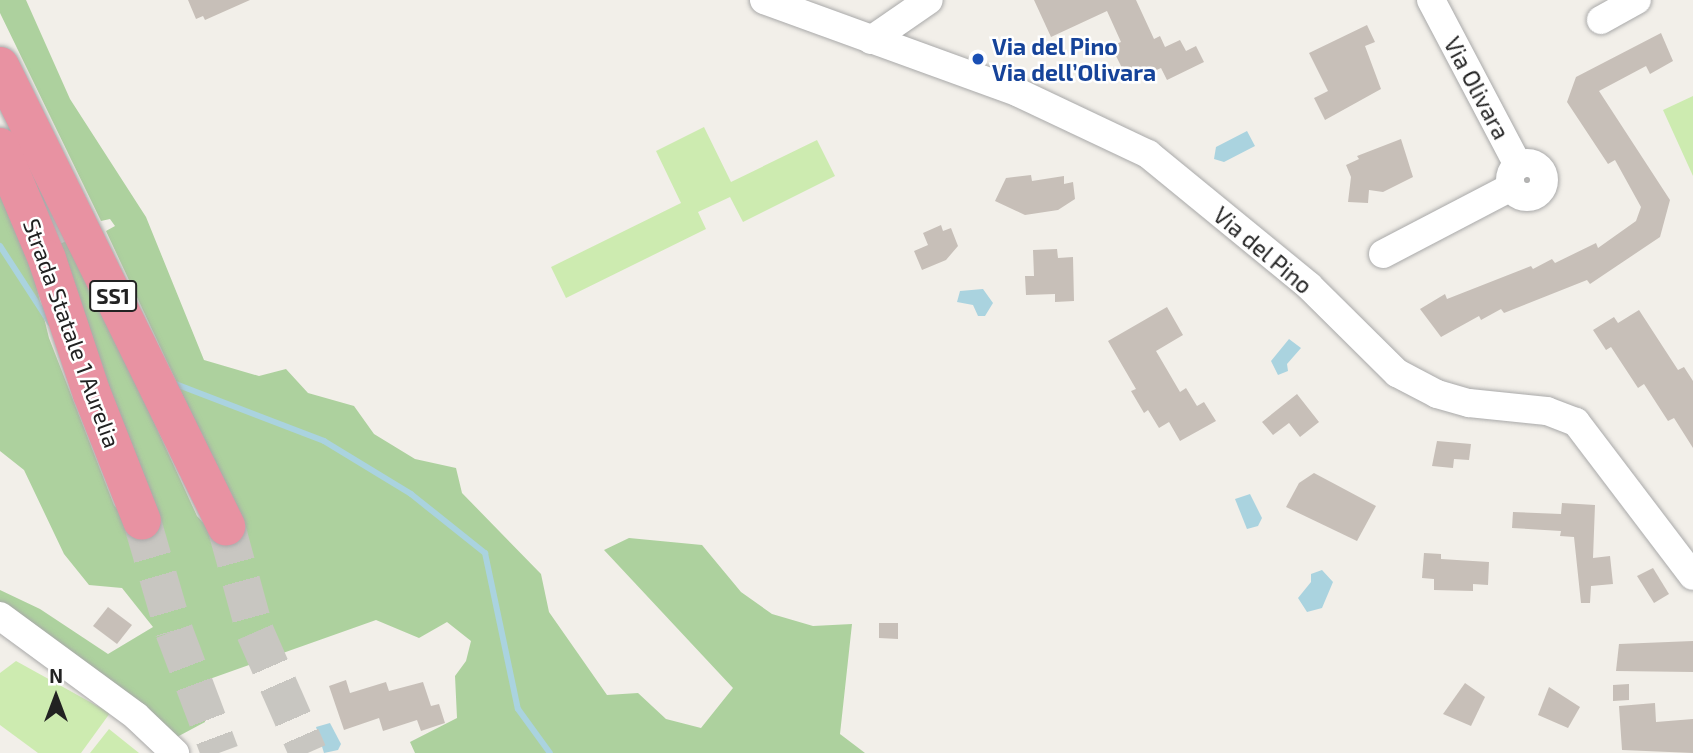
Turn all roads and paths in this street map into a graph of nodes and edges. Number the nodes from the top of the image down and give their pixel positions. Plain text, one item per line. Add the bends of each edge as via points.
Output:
1 (764, 0) edge
2 (929, 0) edge
3 (1637, 0) edge
4 (1435, 4) edge
5 (1601, 20) dead end
6 (871, 40) junction
7 (0, 66) edge
8 (0, 147) edge
9 (1384, 254) dead end
10 (142, 520) tunnel mouth
11 (226, 526) tunnel mouth
12 (1693, 576) edge
13 (0, 616) edge
14 (175, 753) edge

1 - 6 street, Via del Pino
2 - 6 street
3 - 5 street
4 - 9 street, Via Olivara via 1514,176
6 - 12 street, Via del Pino via 1018,93 1148,154 1309,286 1397,373 1437,394 1469,403 1547,411 1576,422
7 - 11 highway, Strada Statale 1 Aurelia / SS1
8 - 10 highway, Strada Statale 1 Aurelia / SS1 via 47,259 87,382
13 - 14 street via 136,716

